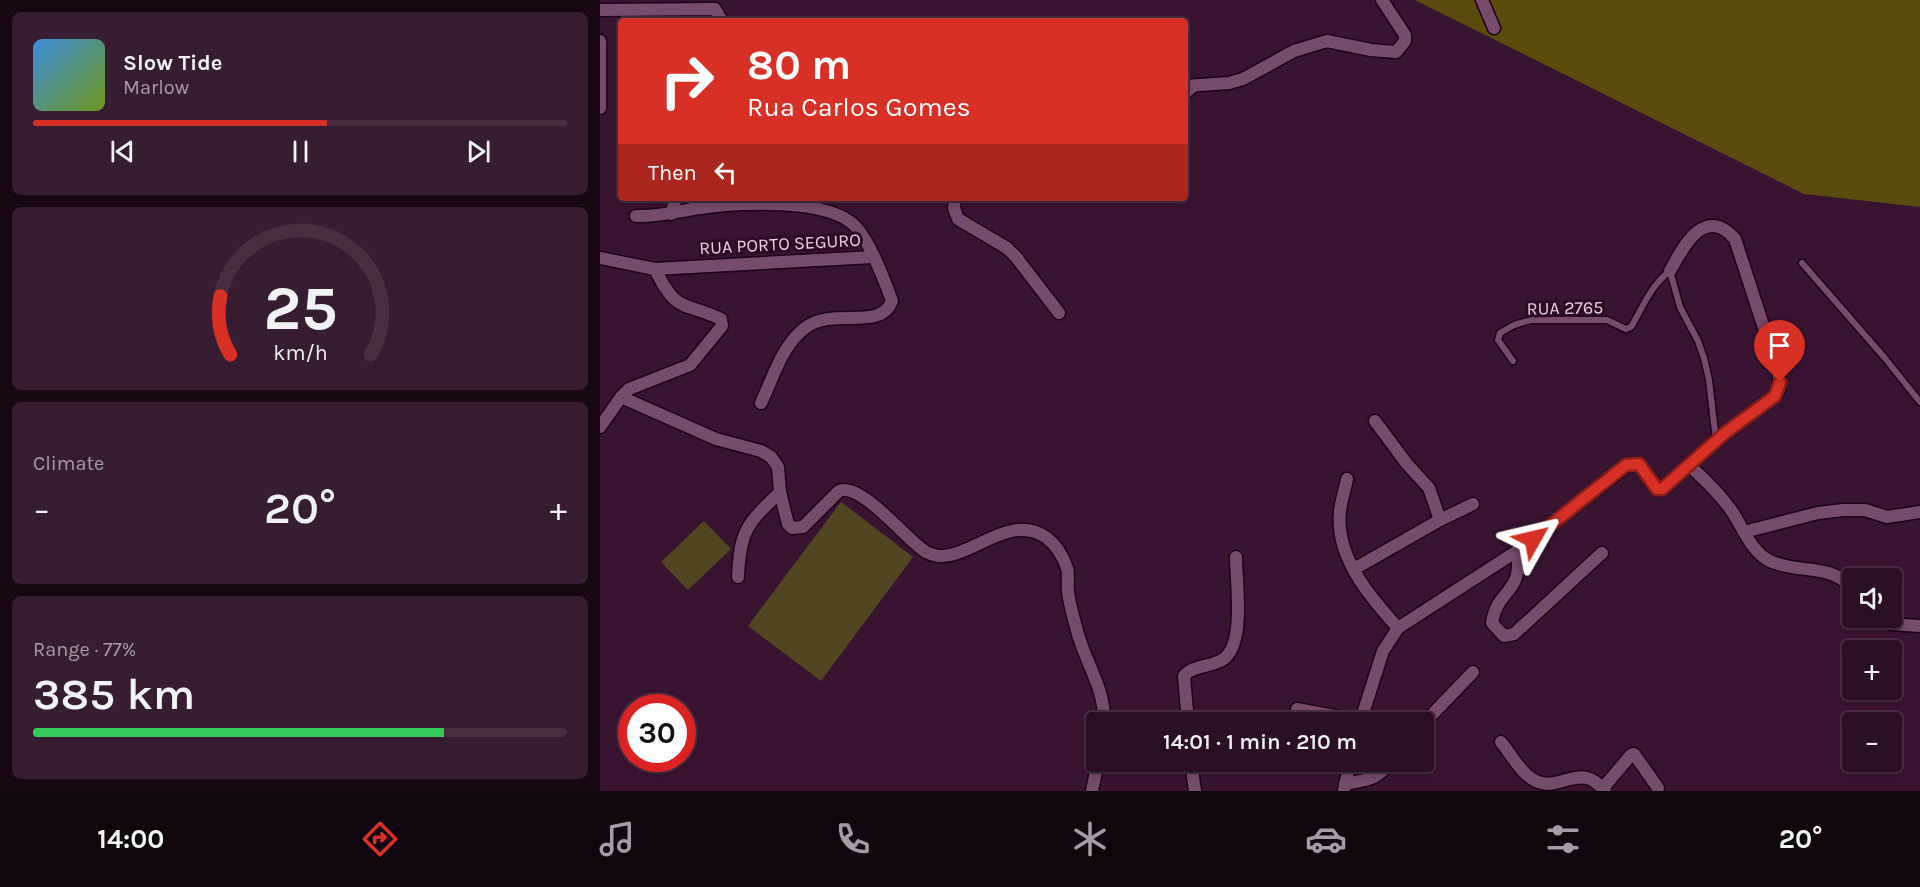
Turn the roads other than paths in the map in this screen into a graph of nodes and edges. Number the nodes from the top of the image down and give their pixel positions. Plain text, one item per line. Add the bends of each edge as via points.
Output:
1 (600, 0) edge
2 (1382, 0) edge
3 (1482, 0) edge
4 (600, 4) edge
5 (715, 5) edge
6 (600, 10) edge
7 (1494, 28) dead end
8 (600, 40) edge
9 (1200, 84) junction
10 (1188, 86) edge
11 (1188, 94) edge
12 (600, 108) edge
13 (675, 201) edge
14 (955, 201) edge
15 (671, 214) junction
16 (636, 216) dead end
17 (873, 257) junction
18 (600, 258) edge
19 (1802, 263) dead end
20 (655, 269) junction
21 (1670, 271) junction
22 (1059, 314) dead end
23 (1513, 361) dead end
24 (621, 397) junction
25 (1920, 402) edge
26 (761, 403) dead end
27 (1375, 421) dead end
28 (600, 427) edge
29 (1717, 441) junction
30 (1689, 465) junction
31 (1347, 479) dead end
32 (780, 492) junction
33 (1473, 504) dead end
34 (1920, 512) edge
35 (1440, 520) junction
36 (1744, 532) junction
37 (1517, 551) junction
38 (1602, 552) dead end
39 (1236, 557) dead end
40 (1354, 569) junction
41 (738, 577) dead end
42 (1842, 578) edge
43 (1902, 625) edge
44 (1920, 626) edge
45 (1398, 628) junction
46 (1473, 672) dead end
47 (1297, 708) dead end
48 (1105, 712) edge
49 (1187, 712) edge
50 (1315, 712) edge
51 (1363, 712) edge
52 (1434, 713) edge
53 (1501, 742) dead end
54 (1096, 772) edge
55 (1192, 772) edge
56 (1348, 772) edge
57 (1383, 772) edge
58 (1344, 787) edge
59 (1659, 788) dead end
60 (1603, 790) edge
61 (1092, 791) edge
62 (1195, 791) edge

1 - 4 street
2 - 9 street via 1405,34 1405,41 1396,52 1327,41 1294,51 1243,79
3 - 7 street
5 - 6 street
8 - 12 street
9 - 10 street
9 - 11 lane
13 - 15 street
14 - 22 street via 958,219 1007,248
15 - 16 street
15 - 17 street via 701,208 808,207 847,218 863,235
17 - 20 street, RUA PORTO SEGURO
17 - 26 street, RUA PORTO SEGURO via 892,301 889,309 872,317 828,317 807,327 788,345
18 - 20 street, RUA PORTO SEGURO
19 - 25 lane
20 - 24 street via 681,306 722,320 722,326 690,365 641,383
21 - 23 lane, RUA 2765 via 1650,292 1631,327 1626,329 1606,320 1531,320 1500,333 1498,340
21 - 29 lane via 1680,308 1704,358
21 - 29 street via 1696,233 1718,225 1727,230 1736,239 1744,261 1779,374 1775,396
24 - 28 street
24 - 32 street via 716,439 771,457 778,467
27 - 35 street via 1429,488
29 - 30 street
30 - 36 street via 1730,508
30 - 37 street via 1657,489 1639,464 1626,465
31 - 40 street via 1340,525
32 - 41 street via 746,530 739,546
32 - 48 street via 792,528 803,527 845,489 873,505 926,552 938,556 959,553 1023,529 1040,533 1056,545 1068,570 1068,593 1077,634
33 - 35 street
34 - 36 street via 1887,517 1849,509
35 - 40 street
36 - 42 street via 1768,560 1789,568 1830,572
37 - 38 street via 1517,580 1494,609 1492,623 1504,636 1514,634
37 - 45 street
39 - 49 street via 1234,646 1224,658 1210,666 1194,668 1184,676
40 - 45 street via 1365,591
43 - 44 street
45 - 51 street via 1383,651
46 - 52 street
47 - 50 street
53 - 60 street via 1537,782 1588,778
54 - 61 street
55 - 62 street
56 - 58 street
57 - 58 street via 1372,780
59 - 60 street via 1631,754

